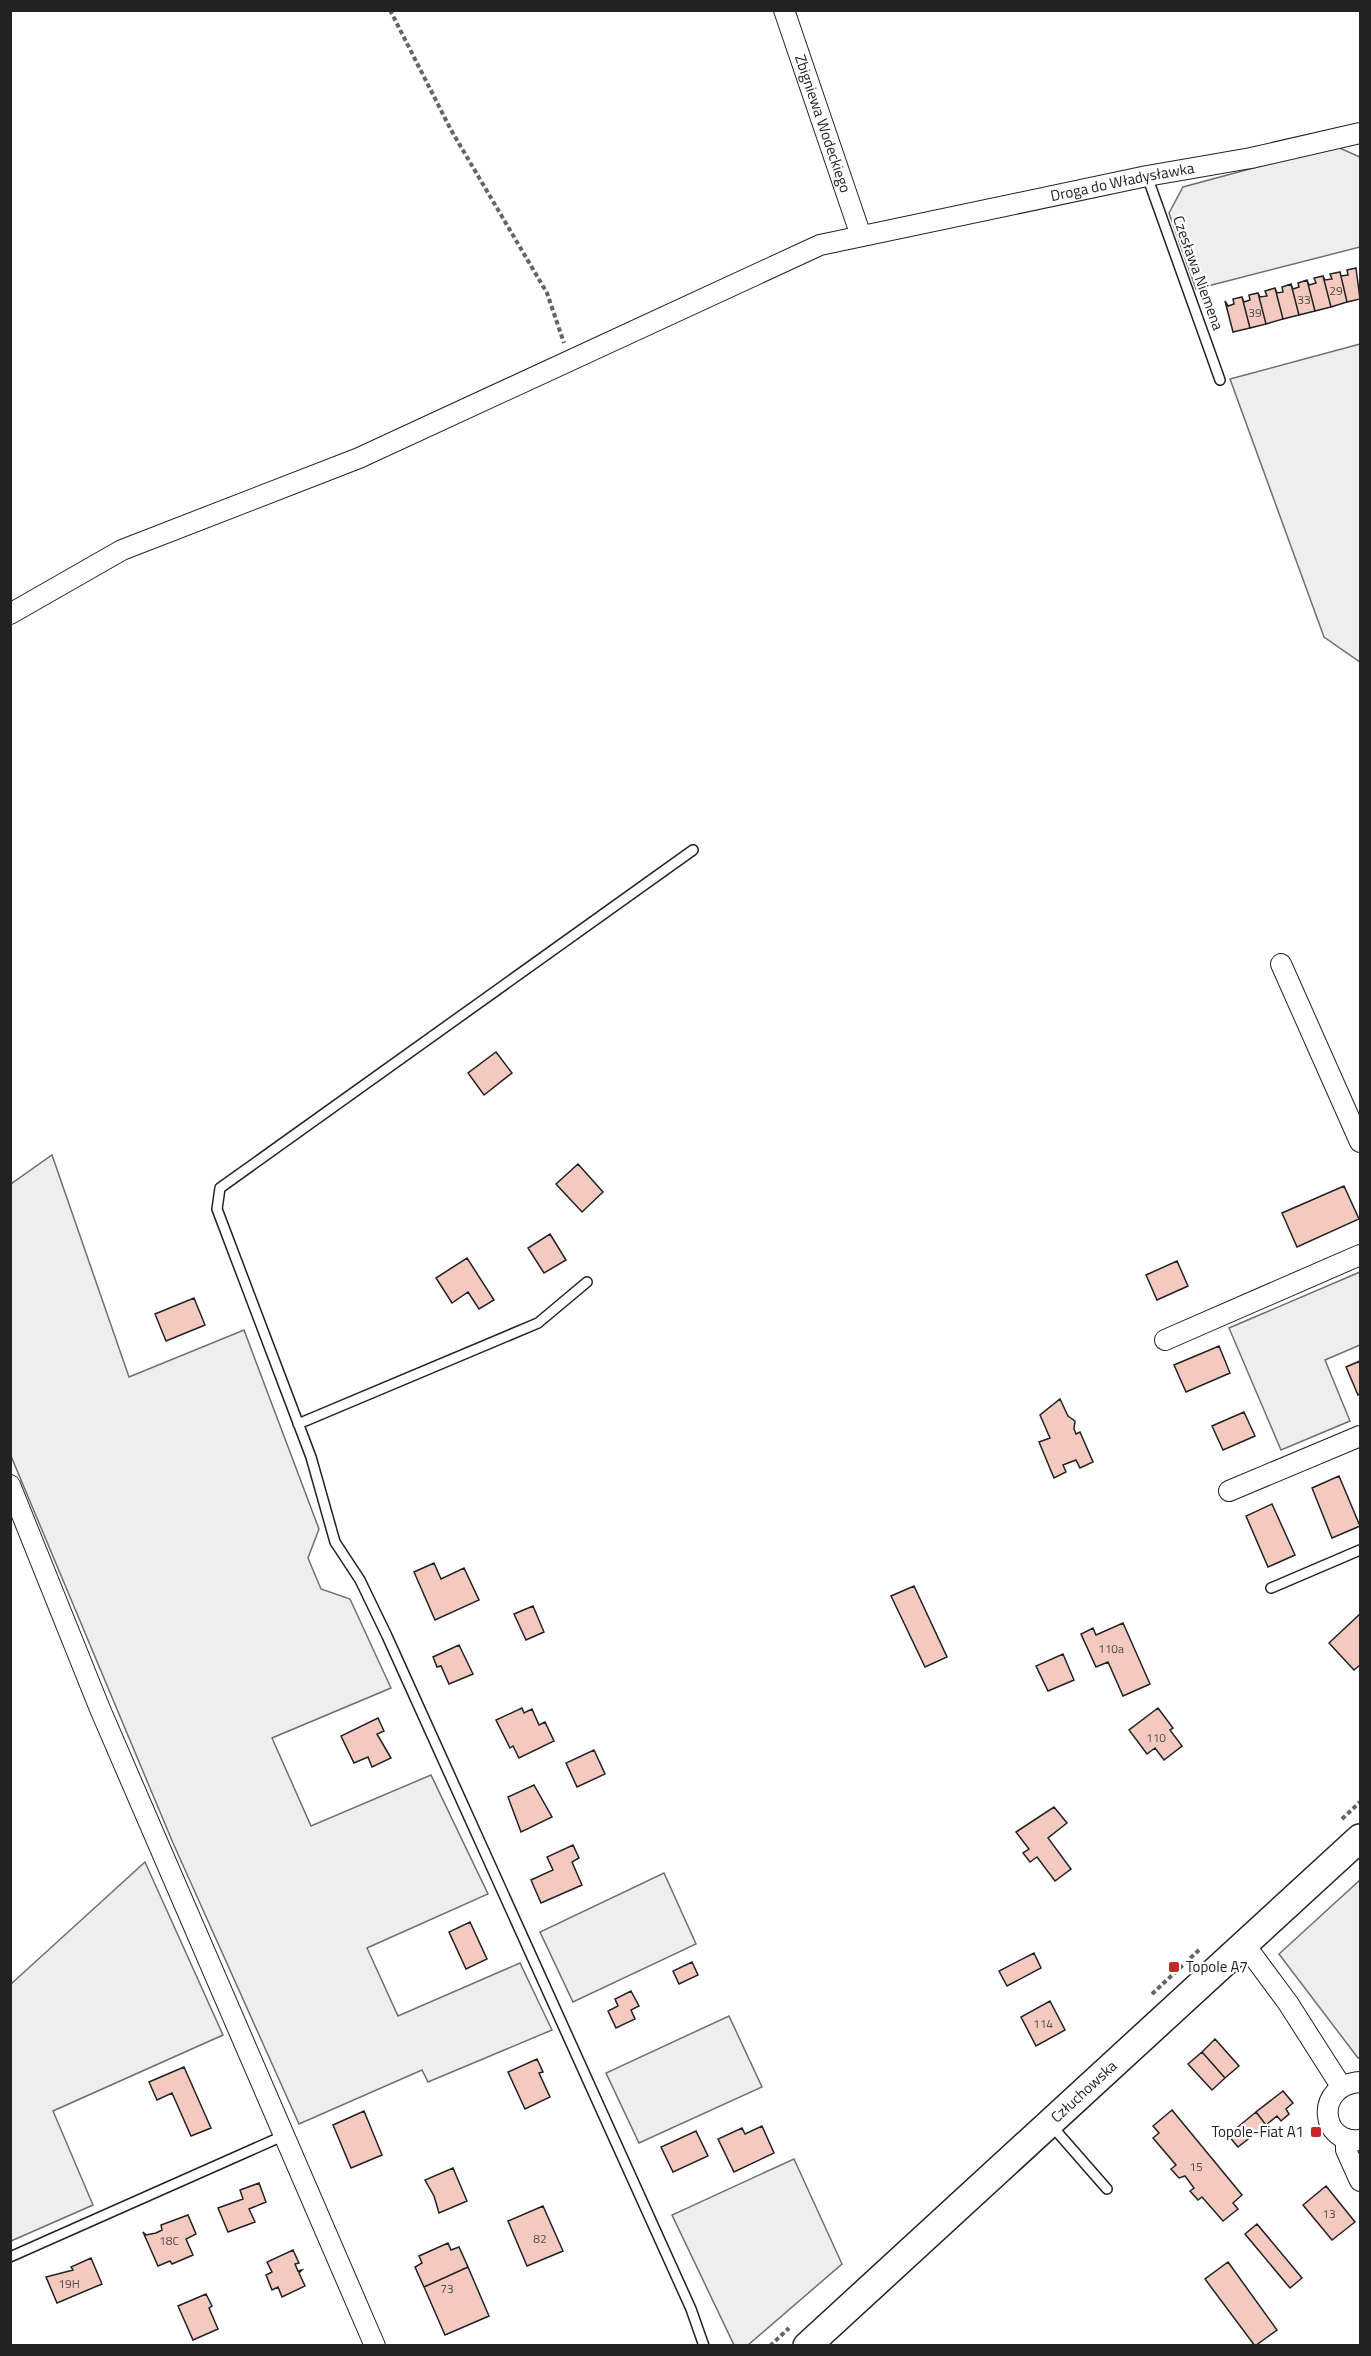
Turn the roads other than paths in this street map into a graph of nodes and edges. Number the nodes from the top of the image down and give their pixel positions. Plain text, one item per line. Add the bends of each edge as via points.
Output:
1 (784, 10) edge
2 (1360, 133) edge
3 (1147, 176) junction
4 (861, 236) junction
5 (1220, 380) dead end
6 (10, 614) edge
7 (693, 850) dead end
8 (1281, 964) dead end
9 (1360, 1142) edge
10 (1360, 1255) edge
11 (587, 1282) dead end
12 (1165, 1340) dead end
13 (298, 1424) junction
14 (1360, 1436) edge
15 (10, 1485) edge
16 (1229, 1491) dead end
17 (1360, 1550) edge
18 (1271, 1588) dead end
19 (1360, 1838) edge
20 (1245, 1945) junction
21 (1356, 2083) edge
22 (1050, 2123) junction
23 (285, 2135) junction
24 (1353, 2139) edge
25 (1360, 2181) edge
26 (1107, 2189) dead end
27 (10, 2257) edge
28 (375, 2346) edge
29 (704, 2346) edge
30 (807, 2346) edge

1 - 4 street, Zbigniewa Wodeckiego
2 - 3 street, Droga do Władysławka via 1251,159
3 - 4 street, Droga do Władysławka
3 - 5 lane, Czesława Niemena
4 - 6 street, Droga do Władysławka via 820,245 359,458 122,550
7 - 13 lane via 220,1188 217,1209
8 - 9 street
10 - 12 street
11 - 13 lane via 538,1323
13 - 29 lane via 335,1542 360,1580 387,1635 686,2298
14 - 16 street
15 - 23 street via 100,1709
17 - 18 lane
19 - 20 main road, Człuchowska
20 - 21 street
20 - 22 main road, Człuchowska
21 - 24 street via 1334,2092 1327,2110 1332,2127
22 - 26 lane
22 - 30 main road, Człuchowska
23 - 27 lane
23 - 28 street
24 - 25 street via 1346,2150

